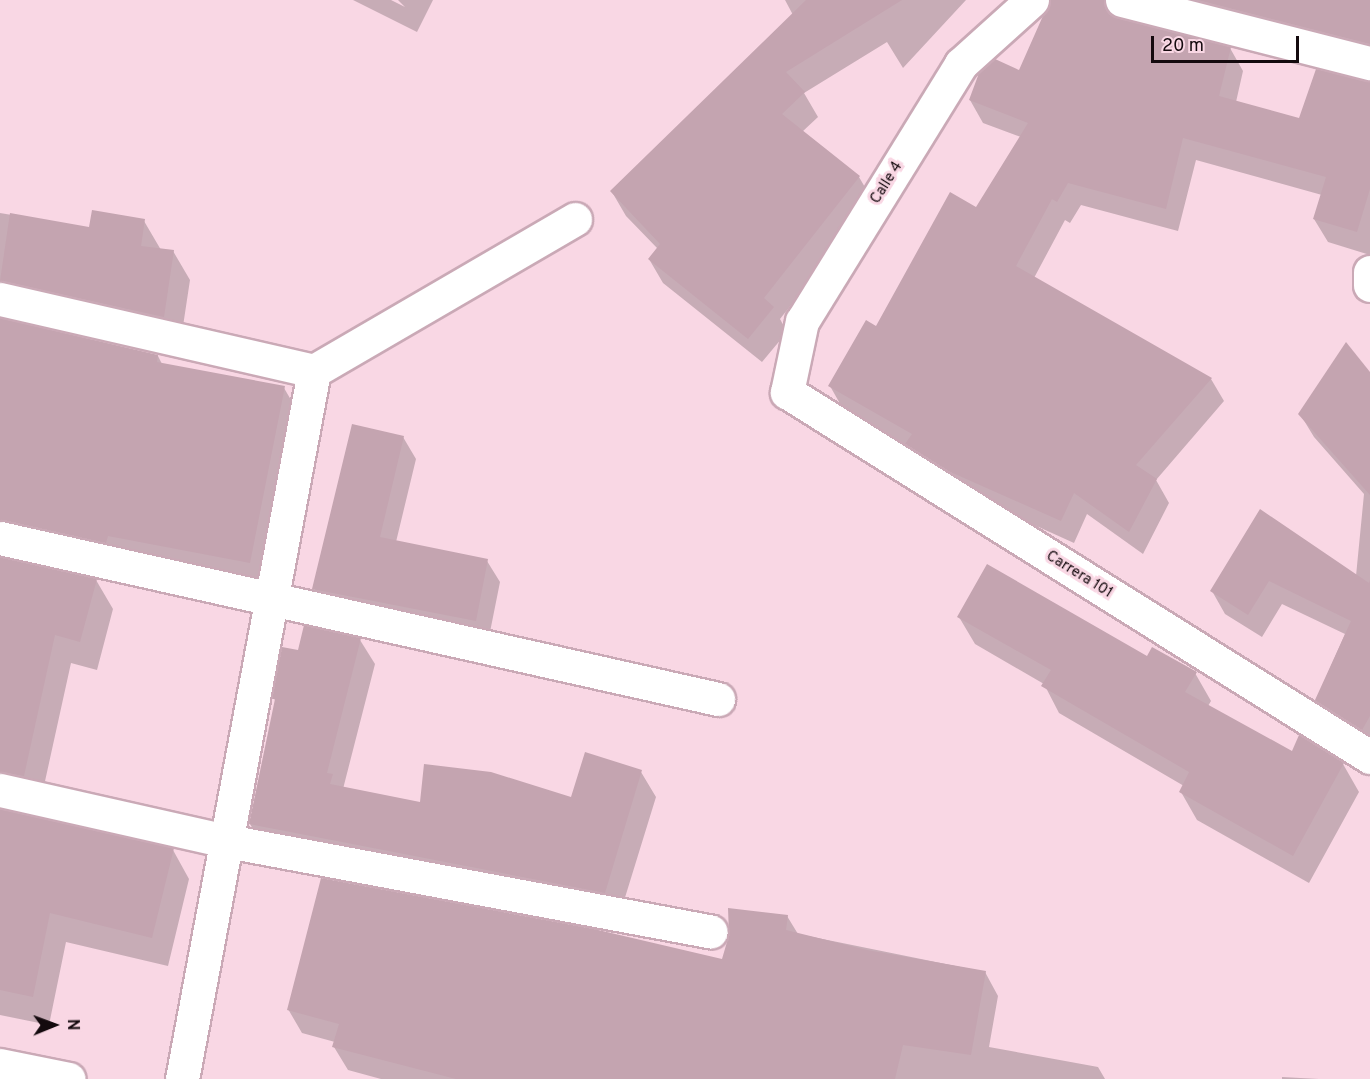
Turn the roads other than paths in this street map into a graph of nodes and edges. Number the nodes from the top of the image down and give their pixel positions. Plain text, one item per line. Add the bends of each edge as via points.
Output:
1 (1032, 0) edge
2 (1122, 0) edge
3 (1370, 63) edge
4 (575, 219) dead end
5 (1370, 272) edge
6 (1370, 285) edge
7 (0, 299) edge
8 (314, 371) junction
9 (787, 392) joint
10 (0, 538) edge
11 (272, 599) junction
12 (718, 699) dead end
13 (1370, 757) edge
14 (0, 790) edge
15 (227, 841) junction
16 (711, 932) dead end
17 (0, 1065) edge
18 (69, 1079) edge
19 (182, 1079) edge

1 - 9 street, Calle 4 via 961,64 802,321
2 - 3 street
4 - 8 street
5 - 6 street
7 - 8 street
8 - 11 street
9 - 13 street, Carrera 101
10 - 11 street
11 - 12 street
11 - 15 street
14 - 15 street
15 - 16 street
15 - 19 street
17 - 18 street

